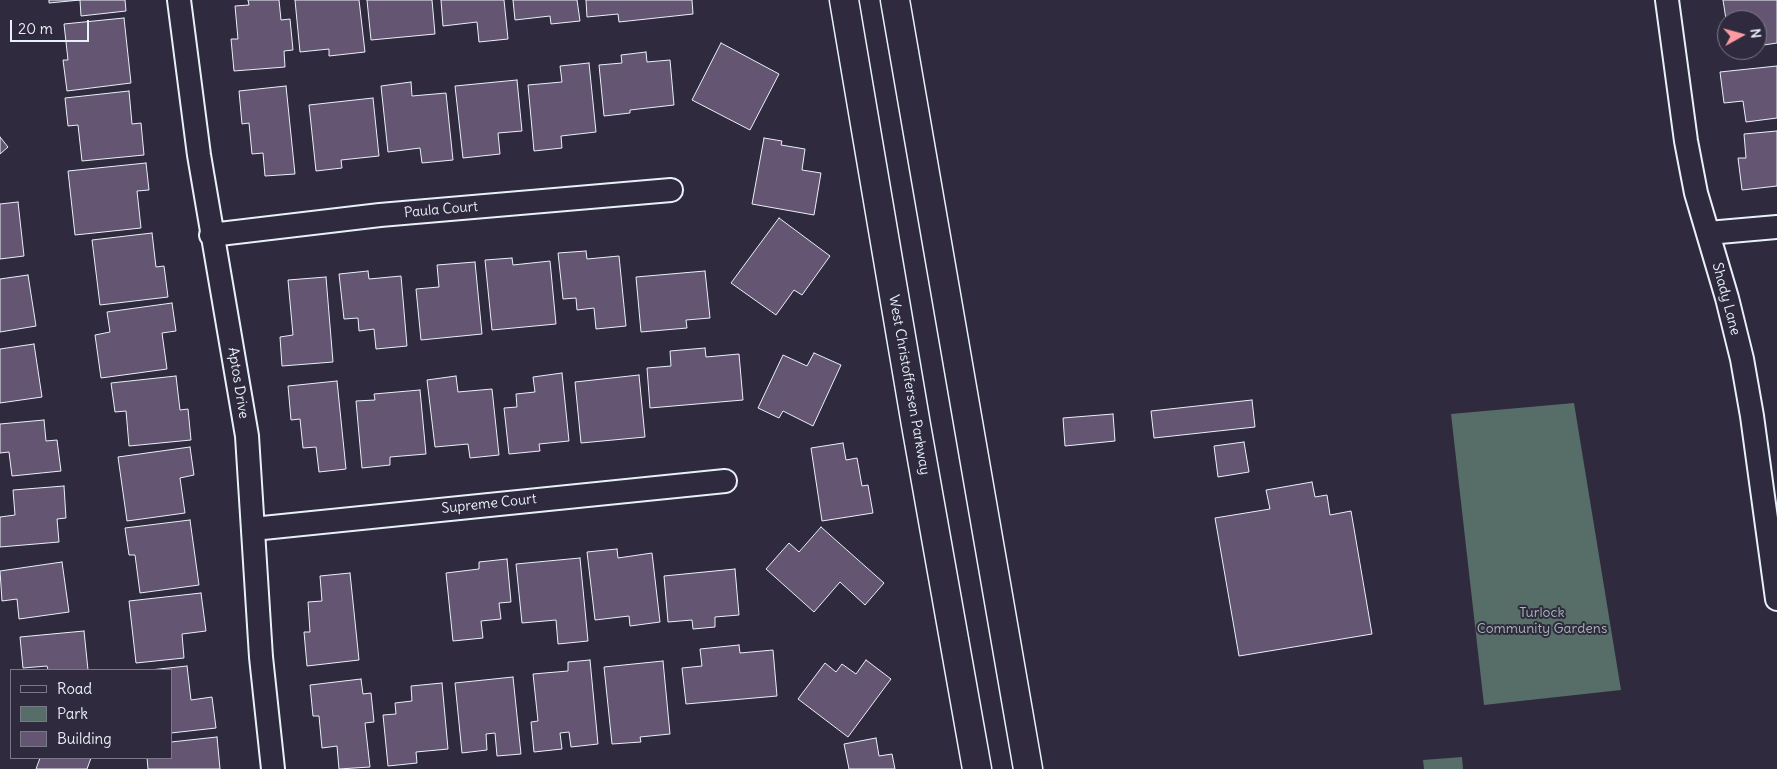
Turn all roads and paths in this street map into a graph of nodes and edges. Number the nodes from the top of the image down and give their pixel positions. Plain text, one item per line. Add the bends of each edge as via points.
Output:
1 (180, 0) edge
2 (844, 0) edge
3 (1667, 0) edge
4 (898, 4) edge
5 (671, 190) dead end
6 (1777, 227) edge
7 (1708, 233) junction
8 (211, 235) junction
9 (725, 481) dead end
10 (253, 529) junction
11 (1773, 536) edge
12 (1777, 599) edge
13 (273, 769) edge
14 (977, 769) edge
15 (1028, 769) edge

1 - 8 street, Aptos Drive
2 - 14 street, West Christoffersen Parkway
3 - 7 street, Shady Lane via 1686,141
4 - 15 street
5 - 8 street, Paula Court
6 - 7 street
7 - 11 street, Shady Lane via 1742,359
8 - 10 street, Aptos Drive via 242,404
9 - 10 street, Supreme Court
10 - 13 street, Aptos Drive via 261,657
11 - 12 street, Shady Lane

